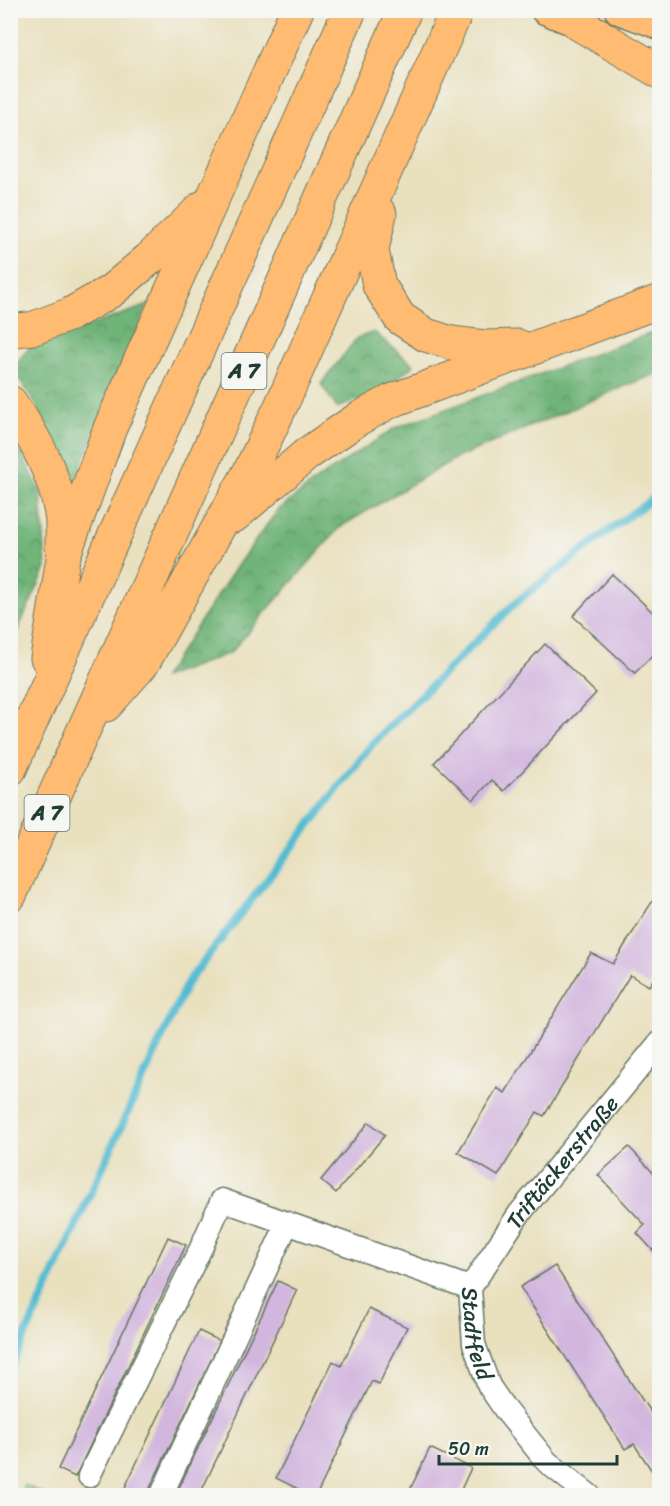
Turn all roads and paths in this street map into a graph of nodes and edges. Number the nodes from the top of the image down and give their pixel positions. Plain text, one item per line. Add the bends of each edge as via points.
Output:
1 (297, 10) edge
2 (350, 10) edge
3 (405, 10) edge
4 (458, 10) edge
5 (545, 10) edge
6 (619, 10) edge
7 (648, 10) edge
8 (660, 13) edge
9 (579, 24) junction
10 (660, 25) edge
11 (660, 55) edge
12 (660, 72) edge
13 (394, 153) junction
14 (214, 195) junction
15 (657, 301) edge
16 (10, 331) edge
17 (540, 346) junction
18 (10, 402) edge
19 (219, 529) junction
20 (63, 558) junction
21 (41, 701) junction
22 (83, 731) junction
23 (10, 769) edge
24 (10, 896) edge
25 (660, 1042) edge
26 (287, 1224) junction
27 (470, 1288) junction
28 (89, 1476) dead end
29 (161, 1496) edge
30 (590, 1496) edge

1 - 14 highway
2 - 21 highway, A 7
3 - 22 highway, A 7
4 - 13 highway
5 - 9 main road
6 - 10 main road
7 - 8 highway
9 - 11 main road
9 - 12 highway
13 - 17 highway via 372,250 380,285 400,318 426,336 451,343
13 - 19 highway via 281,406
14 - 16 highway via 111,291 71,314 34,328
14 - 20 highway via 110,428
15 - 17 highway
17 - 19 highway via 391,401 358,419 307,454
18 - 20 highway via 40,451 55,489
19 - 22 highway via 143,663
20 - 21 highway
21 - 23 highway, A 7
22 - 24 highway, A 7
25 - 27 street, Triftäckerstraße via 519,1214
26 - 27 street, Stadtfeld
26 - 28 street, Stadtfeld via 222,1200
26 - 29 street
27 - 30 street, Stadtfeld via 474,1344 489,1386 547,1462

